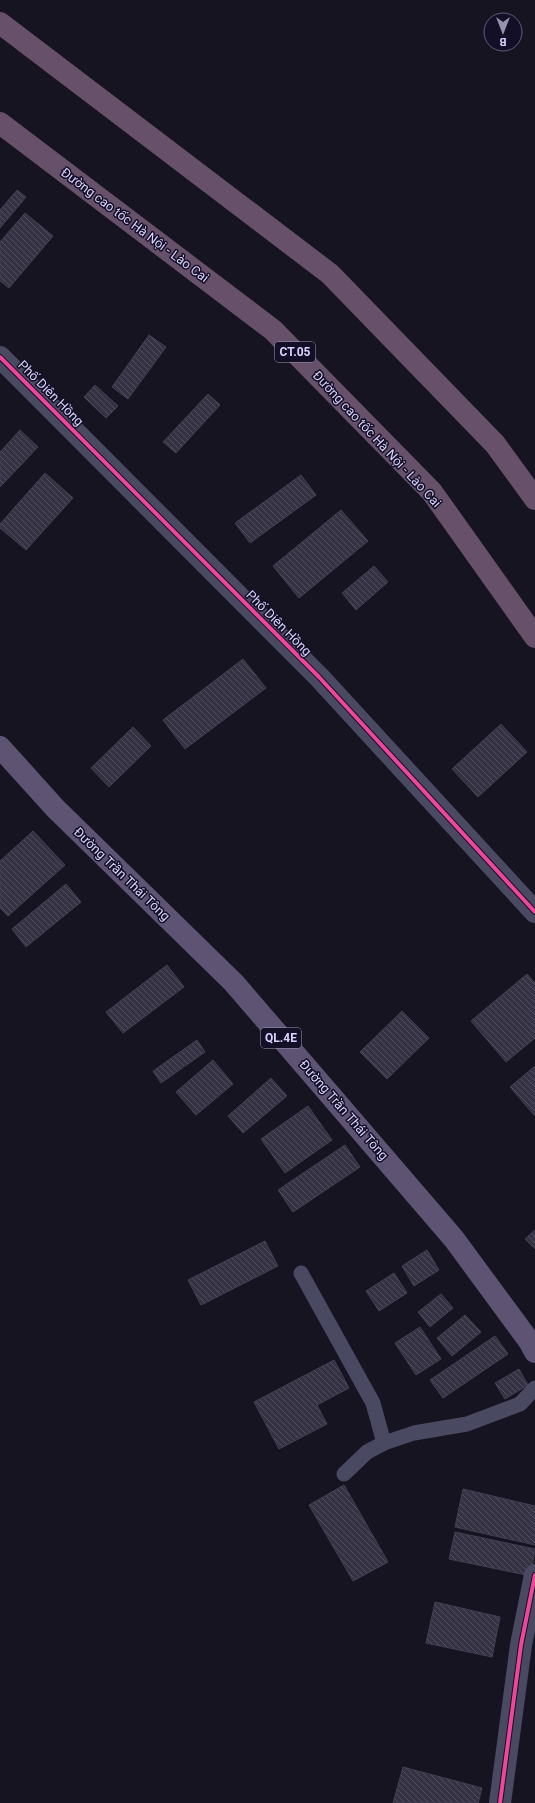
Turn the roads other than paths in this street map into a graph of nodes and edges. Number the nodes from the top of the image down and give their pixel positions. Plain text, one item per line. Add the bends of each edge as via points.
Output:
1 (0, 23) edge
2 (0, 123) edge
3 (0, 357) edge
4 (535, 499) edge
5 (535, 637) edge
6 (0, 747) edge
7 (535, 912) edge
8 (301, 1273) dead end
9 (535, 1352) edge
10 (535, 1388) edge
11 (384, 1443) junction
12 (344, 1474) dead end
13 (535, 1575) edge
14 (500, 1803) edge

1 - 4 highway via 330,274 495,444
2 - 5 highway, Đường cao tốc Hà Nội - Lào Cai / CT.05 via 273,330 432,492
3 - 7 street, Phố Diên Hồng via 319,677
6 - 9 main road, Đường Trần Thái Tông / QL.4E via 55,808 234,983 454,1239
8 - 11 lane via 373,1403
10 - 11 lane via 520,1404 467,1424 414,1434
11 - 12 lane via 367,1452
13 - 14 street via 521,1646

